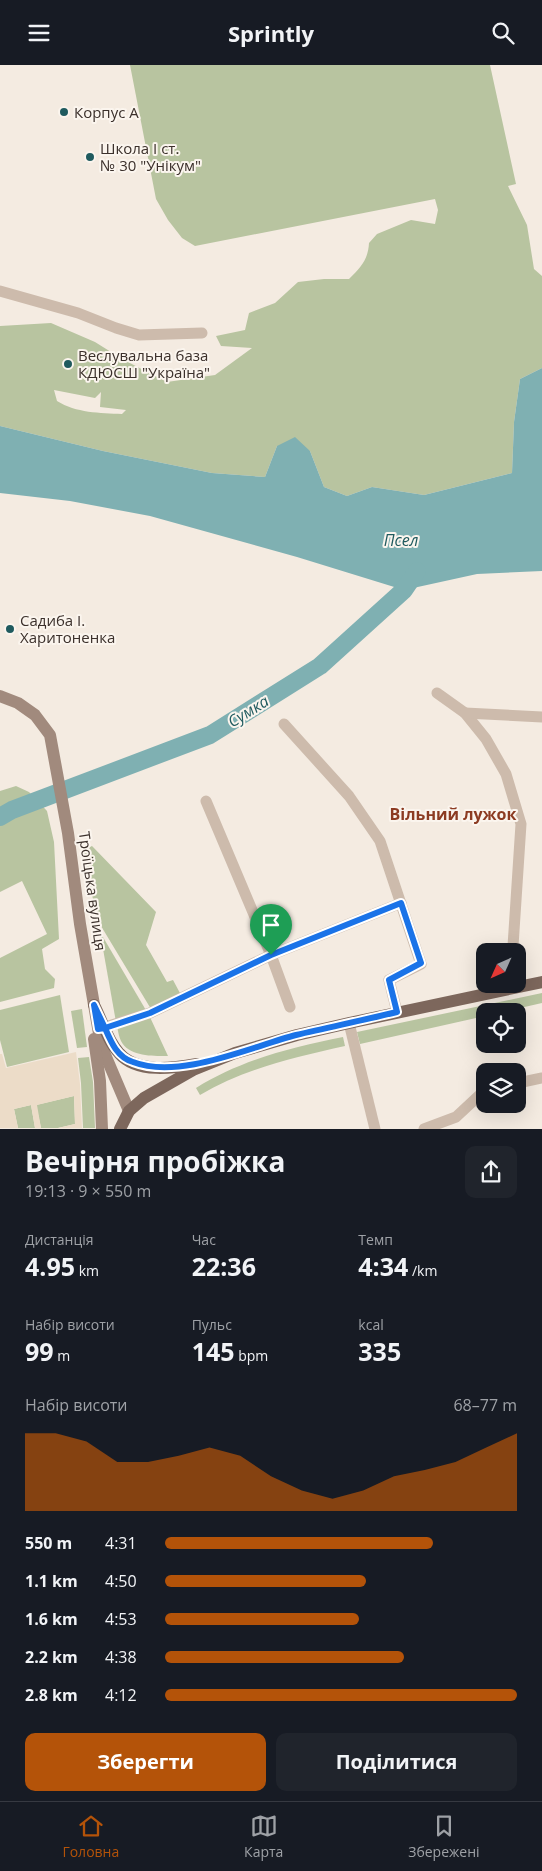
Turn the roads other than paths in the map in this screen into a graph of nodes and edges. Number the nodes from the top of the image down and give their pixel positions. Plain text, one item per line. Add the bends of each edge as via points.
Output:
1 (0, 291) edge
2 (202, 333) dead end
3 (436, 693) dead end
4 (0, 696) edge
5 (465, 713) junction
6 (542, 717) edge
7 (284, 724) dead end
8 (206, 801) dead end
9 (401, 903) junction
10 (512, 943) edge
11 (271, 955) junction
12 (542, 982) edge
13 (94, 1005) junction
14 (290, 1007) dead end
15 (397, 1012) junction
16 (349, 1023) junction
17 (102, 1028) junction
18 (212, 1061) junction
19 (542, 1078) edge
20 (526, 1081) edge
21 (476, 1098) edge
22 (129, 1111) junction
23 (102, 1129) edge
24 (120, 1129) edge
25 (375, 1129) edge
26 (424, 1129) edge

1 - 2 street via 78,313 139,335
3 - 5 street
4 - 13 main road, Троїцька вулиця via 35,715 50,735
5 - 6 street
5 - 10 street via 486,739 506,774 521,824
7 - 9 street via 349,797 380,841
8 - 11 street
9 - 11 street
9 - 15 street via 421,963 389,980
11 - 14 street
11 - 17 street via 150,1013
12 - 15 main road
13 - 17 main road
13 - 23 main road, Троїцька вулиця via 92,1020
15 - 16 main road
16 - 18 main road via 296,1035
16 - 25 street
17 - 18 main road via 120,1054 131,1062 165,1068
17 - 22 main road via 102,1045
18 - 22 main road via 144,1098
19 - 20 street
21 - 26 street via 456,1117
22 - 24 main road

